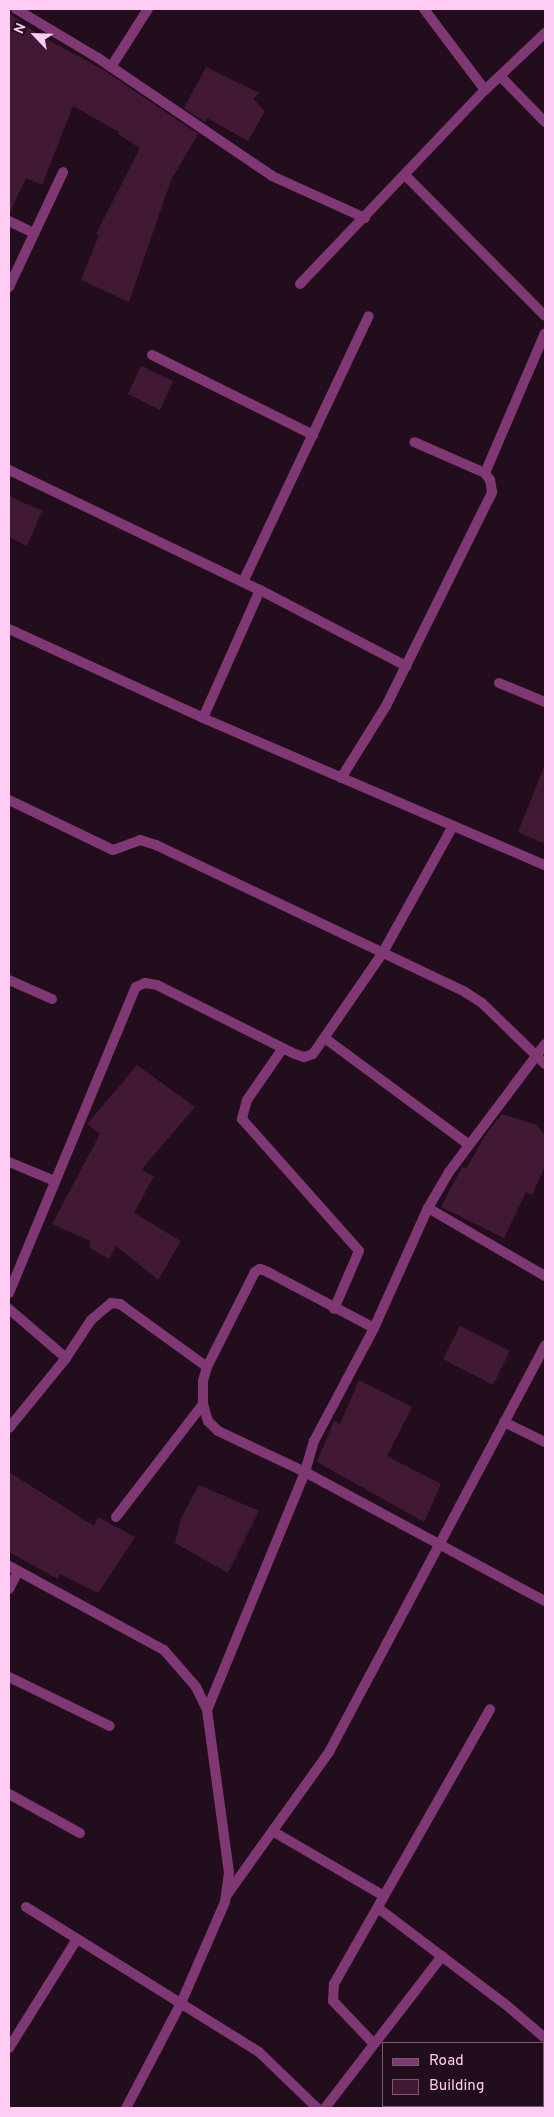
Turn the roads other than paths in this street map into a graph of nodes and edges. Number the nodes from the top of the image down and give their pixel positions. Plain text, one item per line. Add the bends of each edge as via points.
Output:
1 (16, 9) edge
2 (148, 9) edge
3 (424, 9) edge
4 (545, 33) edge
5 (111, 68) junction
6 (502, 78) junction
7 (485, 90) junction
8 (545, 122) edge
9 (63, 172) dead end
10 (406, 176) junction
11 (365, 218) junction
12 (9, 221) edge
13 (34, 233) junction
14 (300, 284) dead end
15 (9, 287) edge
16 (369, 316) dead end
17 (545, 316) edge
18 (545, 333) edge
19 (152, 354) dead end
20 (313, 435) junction
21 (414, 442) dead end
22 (9, 470) edge
23 (485, 473) junction
24 (242, 582) junction
25 (260, 590) junction
26 (9, 629) edge
27 (406, 666) junction
28 (499, 683) dead end
29 (545, 702) edge
30 (202, 718) junction
31 (341, 778) junction
32 (9, 800) edge
33 (453, 826) junction
34 (545, 865) edge
35 (382, 954) junction
36 (9, 980) edge
37 (52, 999) dead end
38 (326, 1039) junction
39 (545, 1044) edge
40 (283, 1048) junction
41 (536, 1055) junction
42 (545, 1064) edge
43 (469, 1145) junction
44 (9, 1162) edge
45 (55, 1181) junction
46 (428, 1208) junction
47 (545, 1276) edge
48 (9, 1293) edge
49 (334, 1309) junction
50 (9, 1310) edge
51 (374, 1328) junction
52 (545, 1345) edge
53 (66, 1358) junction
54 (207, 1367) junction
55 (203, 1404) junction
56 (504, 1422) junction
57 (9, 1428) edge
58 (545, 1442) edge
59 (305, 1472) junction
60 (116, 1517) dead end
61 (439, 1545) junction
62 (13, 1568) edge
63 (9, 1589) edge
64 (545, 1601) edge
65 (9, 1678) edge
66 (490, 1709) dead end
67 (206, 1710) junction
68 (110, 1726) dead end
69 (9, 1794) edge
70 (274, 1832) junction
71 (80, 1833) dead end
72 (384, 1896) junction
73 (226, 1897) junction
74 (26, 1907) dead end
75 (378, 1908) junction
76 (77, 1939) junction
77 (442, 1956) junction
78 (181, 2003) junction
79 (545, 2038) edge
80 (374, 2044) junction
81 (9, 2048) edge
82 (126, 2108) edge
83 (317, 2108) edge
84 (325, 2108) edge

1 - 5 street
2 - 5 street
3 - 7 street
4 - 6 street
5 - 11 street via 272,176
6 - 7 street
6 - 8 street
7 - 10 street
9 - 13 street
10 - 11 street
10 - 17 street
11 - 14 street
12 - 13 street
13 - 15 street
16 - 20 street
18 - 23 street
19 - 20 street
20 - 24 street
21 - 23 street
22 - 24 street
23 - 27 street via 492,492 489,503
24 - 25 street
25 - 27 street
25 - 30 street
26 - 30 street
27 - 31 street via 386,706
28 - 29 street
30 - 31 street
31 - 33 street
32 - 35 street via 113,850 140,840 150,843
33 - 34 street
33 - 35 street
35 - 38 street
35 - 41 street via 482,1003
36 - 37 street
38 - 40 street via 313,1054 304,1057
38 - 43 street
39 - 41 street
40 - 45 street via 157,985 144,983 136,987
40 - 49 street via 248,1100 242,1119 358,1251
41 - 42 street
41 - 43 street
43 - 46 street
44 - 45 street
45 - 48 street
46 - 47 street
46 - 51 street
49 - 51 street
49 - 54 street via 260,1269 250,1278
50 - 53 street
51 - 59 street via 314,1441
52 - 56 street
53 - 54 street via 91,1320 111,1303 120,1304
53 - 57 street
54 - 55 street
55 - 59 street via 208,1421 218,1431
55 - 60 street
56 - 58 street
56 - 61 street
59 - 61 street
59 - 67 street
61 - 64 street
61 - 70 street via 329,1752
62 - 63 street
62 - 67 street via 164,1650 196,1687
65 - 68 street
66 - 72 street
67 - 73 street via 229,1873
69 - 71 street
70 - 72 street
70 - 73 street
72 - 75 street
73 - 78 street
74 - 76 street
75 - 77 street
75 - 80 street via 332,1991 333,2001
76 - 78 street
76 - 81 street
77 - 79 street
77 - 80 street
78 - 82 street
78 - 83 street via 259,2052
80 - 84 street

